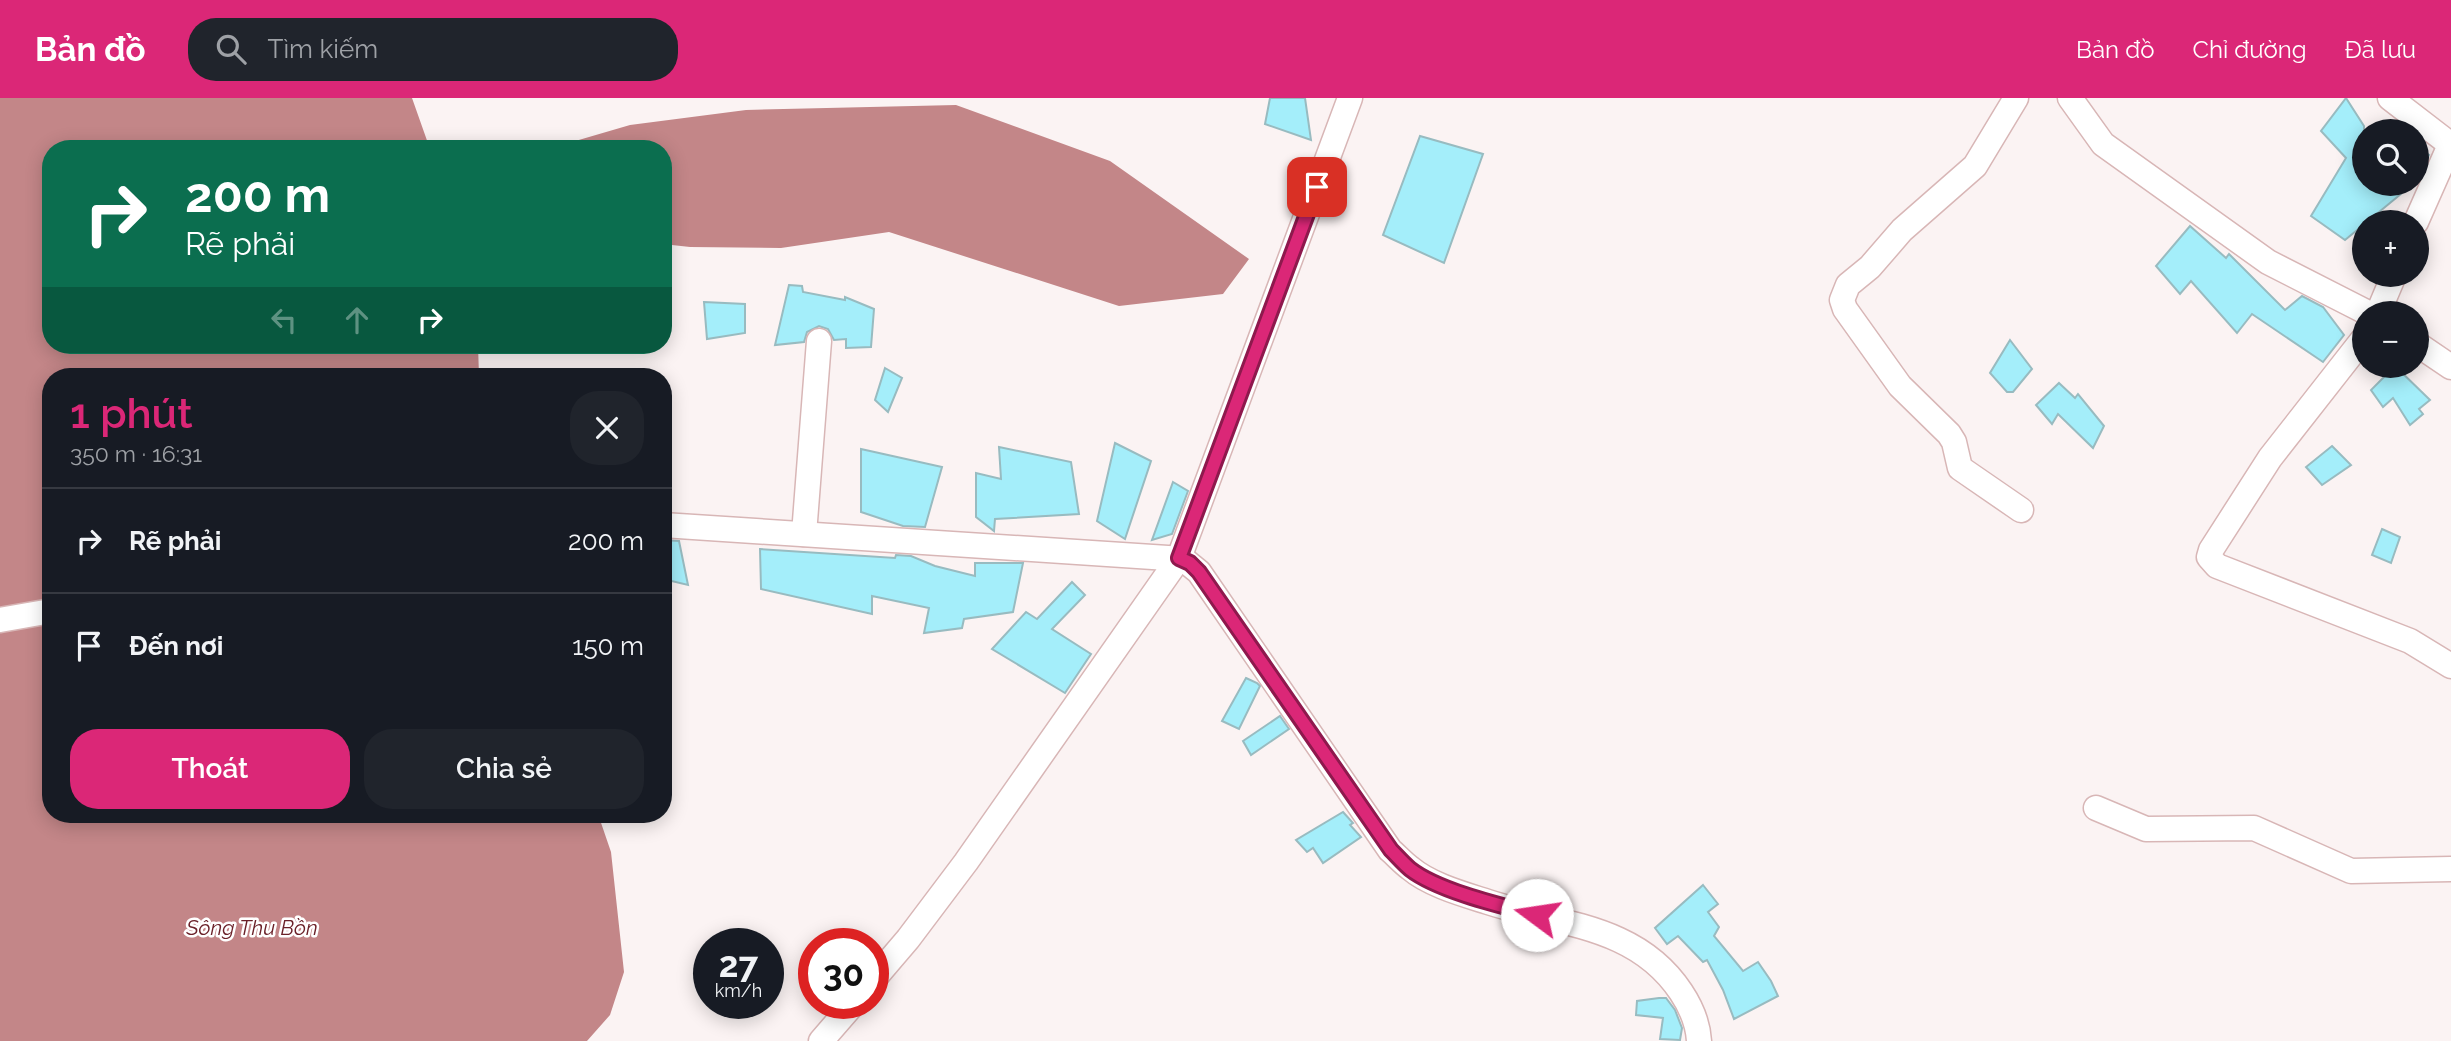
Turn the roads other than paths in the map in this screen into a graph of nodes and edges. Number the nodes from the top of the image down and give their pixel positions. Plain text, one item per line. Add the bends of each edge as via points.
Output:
1 (1350, 98) edge
2 (2016, 98) edge
3 (2070, 98) edge
4 (2390, 98) edge
5 (2451, 145) edge
6 (2421, 210) edge
7 (2352, 305) edge
8 (819, 341) dead end
9 (2429, 352) edge
10 (2352, 353) edge
11 (2451, 367) edge
12 (2021, 510) dead end
13 (672, 526) edge
14 (804, 534) junction
15 (1179, 558) junction
16 (42, 613) edge
17 (0, 620) edge
18 (2451, 666) edge
19 (2096, 808) dead end
20 (2451, 869) edge
21 (889, 961) edge
22 (840, 1019) edge
23 (821, 1041) edge
24 (1699, 1041) edge

1 - 15 street
2 - 12 street via 1975,166 1902,230 1848,285 1842,300 1900,386 1949,434 1961,468
3 - 7 street via 2103,144 2269,262
4 - 5 street
5 - 6 street
8 - 14 street
9 - 11 street
10 - 18 street via 2270,457 2210,556 2217,566 2410,641
13 - 14 street
14 - 15 street
15 - 21 street via 966,862
15 - 24 street via 1199,572 1391,850 1411,869 1489,903 1586,927 1645,953 1685,998
16 - 17 street
19 - 20 street via 2146,829 2254,828 2351,872
22 - 23 street

